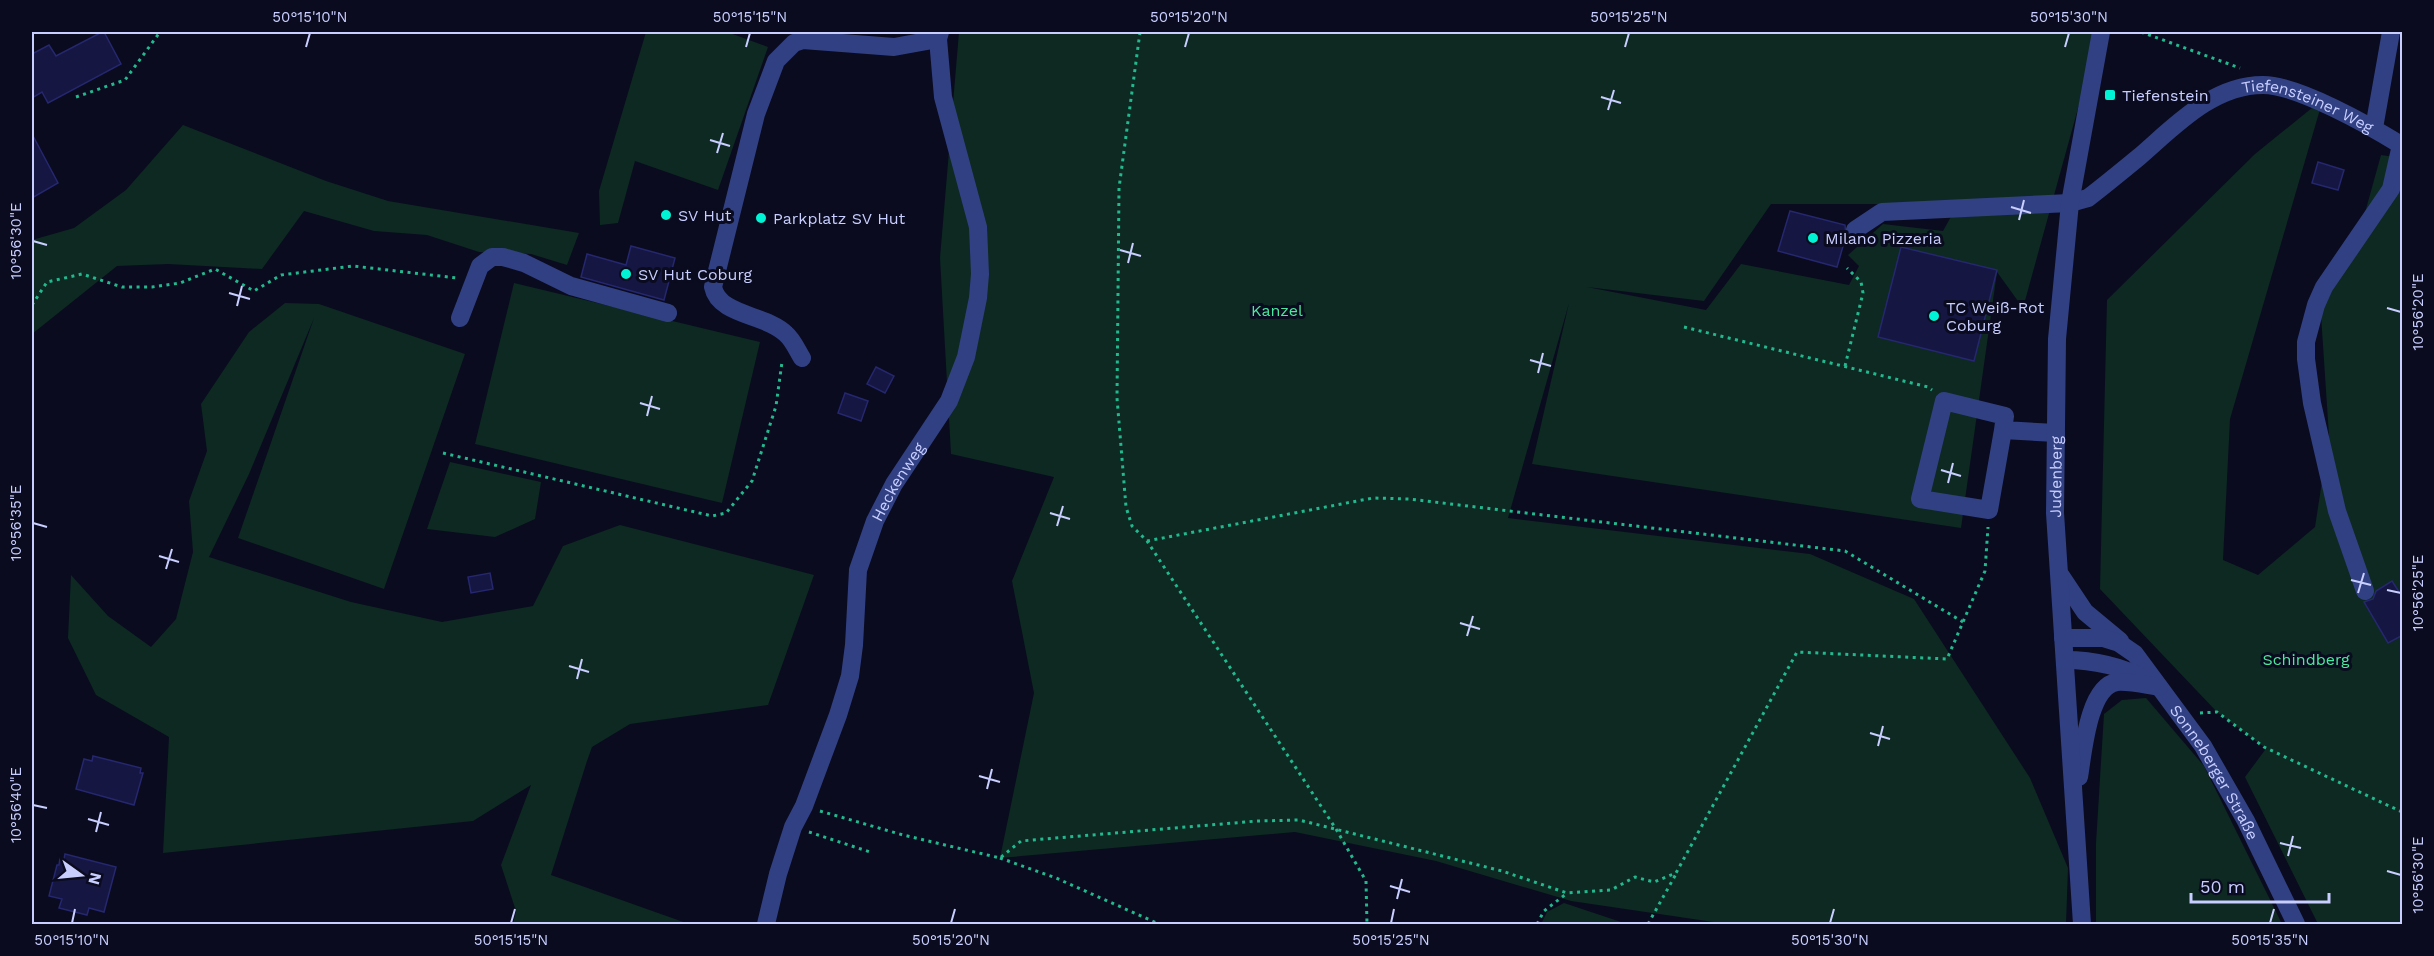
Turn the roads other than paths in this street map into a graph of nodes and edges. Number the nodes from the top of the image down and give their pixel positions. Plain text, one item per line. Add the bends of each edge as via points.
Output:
1 (2101, 32) edge
2 (2391, 32) edge
3 (939, 35) edge
4 (2374, 128) junction
5 (2070, 203) junction
6 (1855, 230) dead end
7 (668, 313) dead end
8 (460, 318) dead end
9 (802, 358) dead end
10 (2003, 430) junction
11 (2056, 433) junction
12 (2059, 574) junction
13 (2365, 591) dead end
14 (2063, 638) junction
15 (2135, 654) junction
16 (2065, 660) junction
17 (2159, 687) junction
18 (2074, 811) junction
19 (766, 924) edge
20 (2082, 924) edge
21 (2296, 924) edge

1 - 5 street, Judenberg
2 - 4 street, Tiefensteiner Weg
3 - 9 street, Heckenweg via 894,47 803,40 794,43 776,61 756,114 713,287 719,301 727,307 765,320 787,334
3 - 19 street, Heckenweg via 943,97 978,226 978,298 966,357 949,400 894,484 865,550 856,584 850,676 793,827
4 - 5 street, Tiefensteiner Weg via 2312,98 2276,86 2241,86 2220,94 2186,116 2088,198
4 - 13 street via 2401,145 2397,170 2391,189 2324,287 2316,305 2306,359 2312,404 2337,511
5 - 6 street via 1882,212
5 - 11 street, Judenberg via 2056,339
7 - 8 street via 571,286 524,263 492,257 480,266
10 - 10 street via 2005,416 1944,401 1920,499 1989,510
10 - 11 street
11 - 12 street, Judenberg
12 - 14 street, Judenberg
12 - 15 street, Sonneberger Straße via 2085,612
14 - 15 street, Sonneberger Straße via 2103,638
14 - 16 street, Judenberg
15 - 17 street, Sonneberger Straße
16 - 17 street, Sonneberger Straße via 2121,668
16 - 18 street, Judenberg
17 - 18 street, Sonneberger Straße via 2118,682 2098,696 2087,727
17 - 21 street, Sonneberger Straße via 2203,746 2246,821
18 - 20 street, Judenberg

